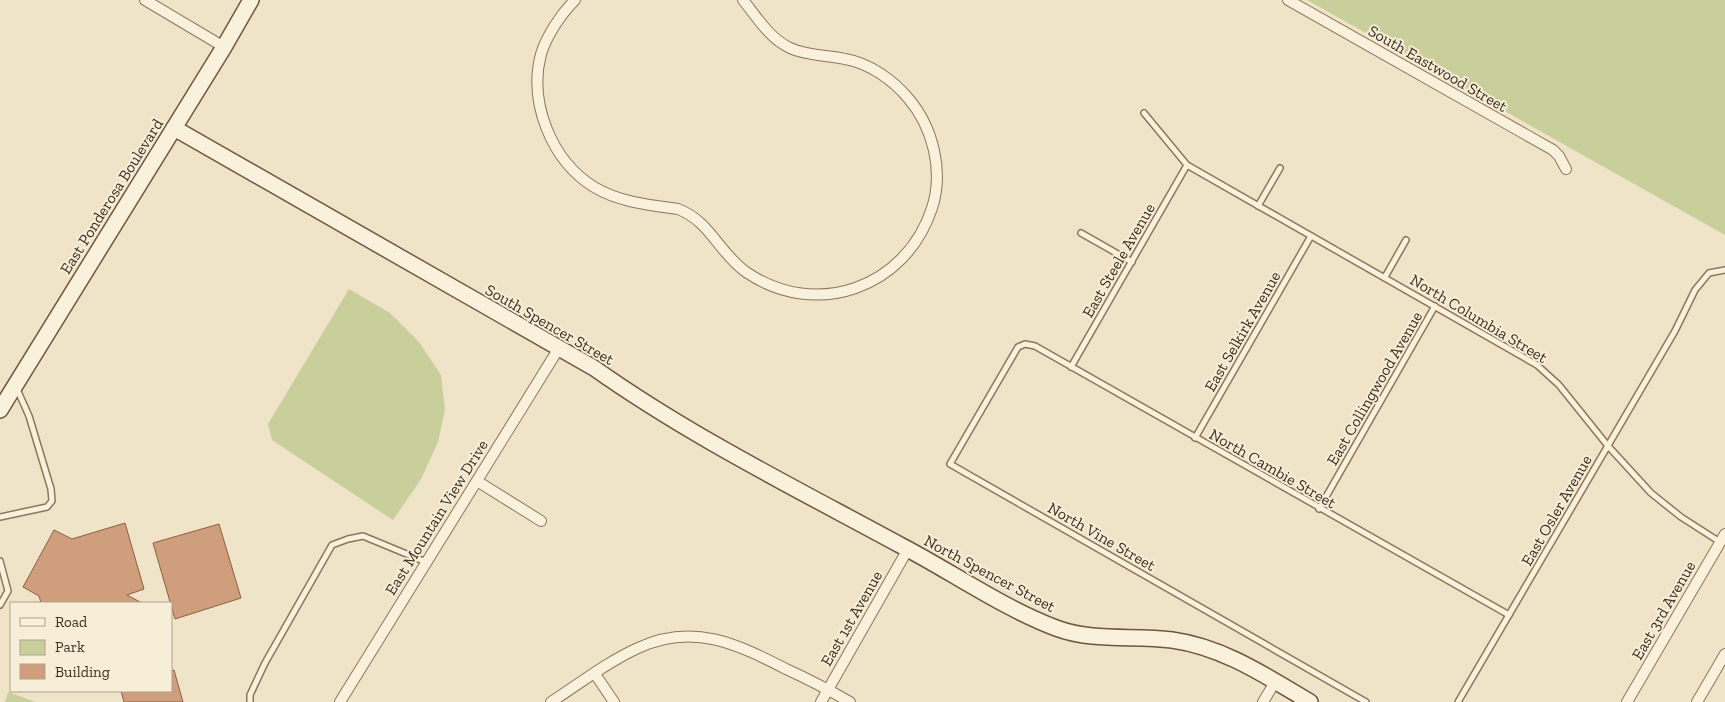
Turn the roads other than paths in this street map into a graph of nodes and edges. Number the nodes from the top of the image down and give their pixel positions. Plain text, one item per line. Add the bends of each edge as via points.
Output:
1 (145, 0) edge
2 (250, 0) edge
3 (575, 0) edge
4 (743, 0) edge
5 (1288, 0) edge
6 (224, 47) junction
7 (1144, 113) dead end
8 (174, 128) junction
9 (1187, 165) junction
10 (1280, 168) dead end
11 (1566, 169) dead end
12 (1258, 206) junction
13 (1081, 234) dead end
14 (1311, 236) junction
15 (1406, 240) dead end
16 (1132, 262) junction
17 (1725, 270) edge
18 (1385, 277) junction
19 (1435, 306) junction
20 (1025, 344) joint
21 (559, 348) junction
22 (1070, 367) junction
23 (16, 385) junction
24 (0, 410) edge
25 (1195, 438) junction
26 (1608, 446) junction
27 (476, 481) junction
28 (1320, 508) junction
29 (0, 517) edge
30 (541, 521) dead end
31 (1723, 538) edge
32 (908, 549) junction
33 (0, 560) edge
34 (426, 562) junction
35 (0, 605) edge
36 (1509, 615) junction
37 (1725, 654) edge
38 (595, 674) junction
39 (1275, 682) junction
40 (828, 689) junction
41 (250, 702) edge
42 (340, 702) edge
43 (551, 702) edge
44 (614, 702) edge
45 (821, 702) edge
46 (850, 702) edge
47 (1263, 702) edge
48 (1310, 702) edge
49 (1366, 702) edge
50 (1458, 702) edge
51 (1627, 702) edge
52 (1697, 702) edge

1 - 6 street
2 - 6 street, East Ponderosa Boulevard
3 - 4 street via 547,38 540,57 538,77 539,99 546,126 555,147 569,166 594,187 610,195 685,212 704,225 740,266 778,288 813,295 863,286 905,256 927,223 936,186 934,148 927,127 908,98 882,74 857,61 807,54 782,44
5 - 11 street, South Eastwood Street via 1553,150
6 - 8 street, East Ponderosa Boulevard
7 - 9 lane
8 - 21 street, South Spencer Street
8 - 23 street, East Ponderosa Boulevard
9 - 12 lane, North Columbia Street
9 - 16 lane, East Steele Avenue
10 - 12 lane
12 - 14 lane, North Columbia Street
13 - 16 lane
14 - 18 lane, North Columbia Street
14 - 25 lane, East Selkirk Avenue
15 - 18 lane
16 - 22 lane, East Steele Avenue
17 - 26 lane, East Osler Avenue via 1708,274 1695,290 1675,331
18 - 19 lane, North Columbia Street
19 - 26 lane, North Columbia Street via 1542,369 1574,402
19 - 28 lane, East Collingwood Avenue
20 - 22 lane, North Cambie Street via 1031,344
20 - 49 lane, North Vine Street via 1014,352 950,464
21 - 27 street, East Mountain View Drive
21 - 32 street, South Spencer Street via 638,399
22 - 25 lane, North Cambie Street
23 - 24 street, East Ponderosa Boulevard
23 - 29 lane via 29,416 52,501 47,507
25 - 28 lane, North Cambie Street
26 - 31 lane, North Columbia Street via 1668,508 1694,526
26 - 36 lane, East Osler Avenue
27 - 30 street
27 - 34 street, East Mountain View Drive
28 - 36 lane, North Cambie Street
31 - 51 street, East 3rd Avenue
32 - 39 street, North Spencer Street via 1022,613 1059,630 1097,637 1152,638 1210,648
32 - 40 street, East 1st Avenue
33 - 35 lane via 8,591
34 - 41 lane via 363,536 332,545 265,663 250,695
34 - 42 street, East Mountain View Drive
36 - 50 lane, East Osler Avenue
37 - 52 street
38 - 40 street via 650,643 677,638 706,638 743,647
38 - 43 street
38 - 44 street
39 - 47 street
39 - 48 street, North Spencer Street
40 - 45 street, East 1st Avenue
40 - 46 street

